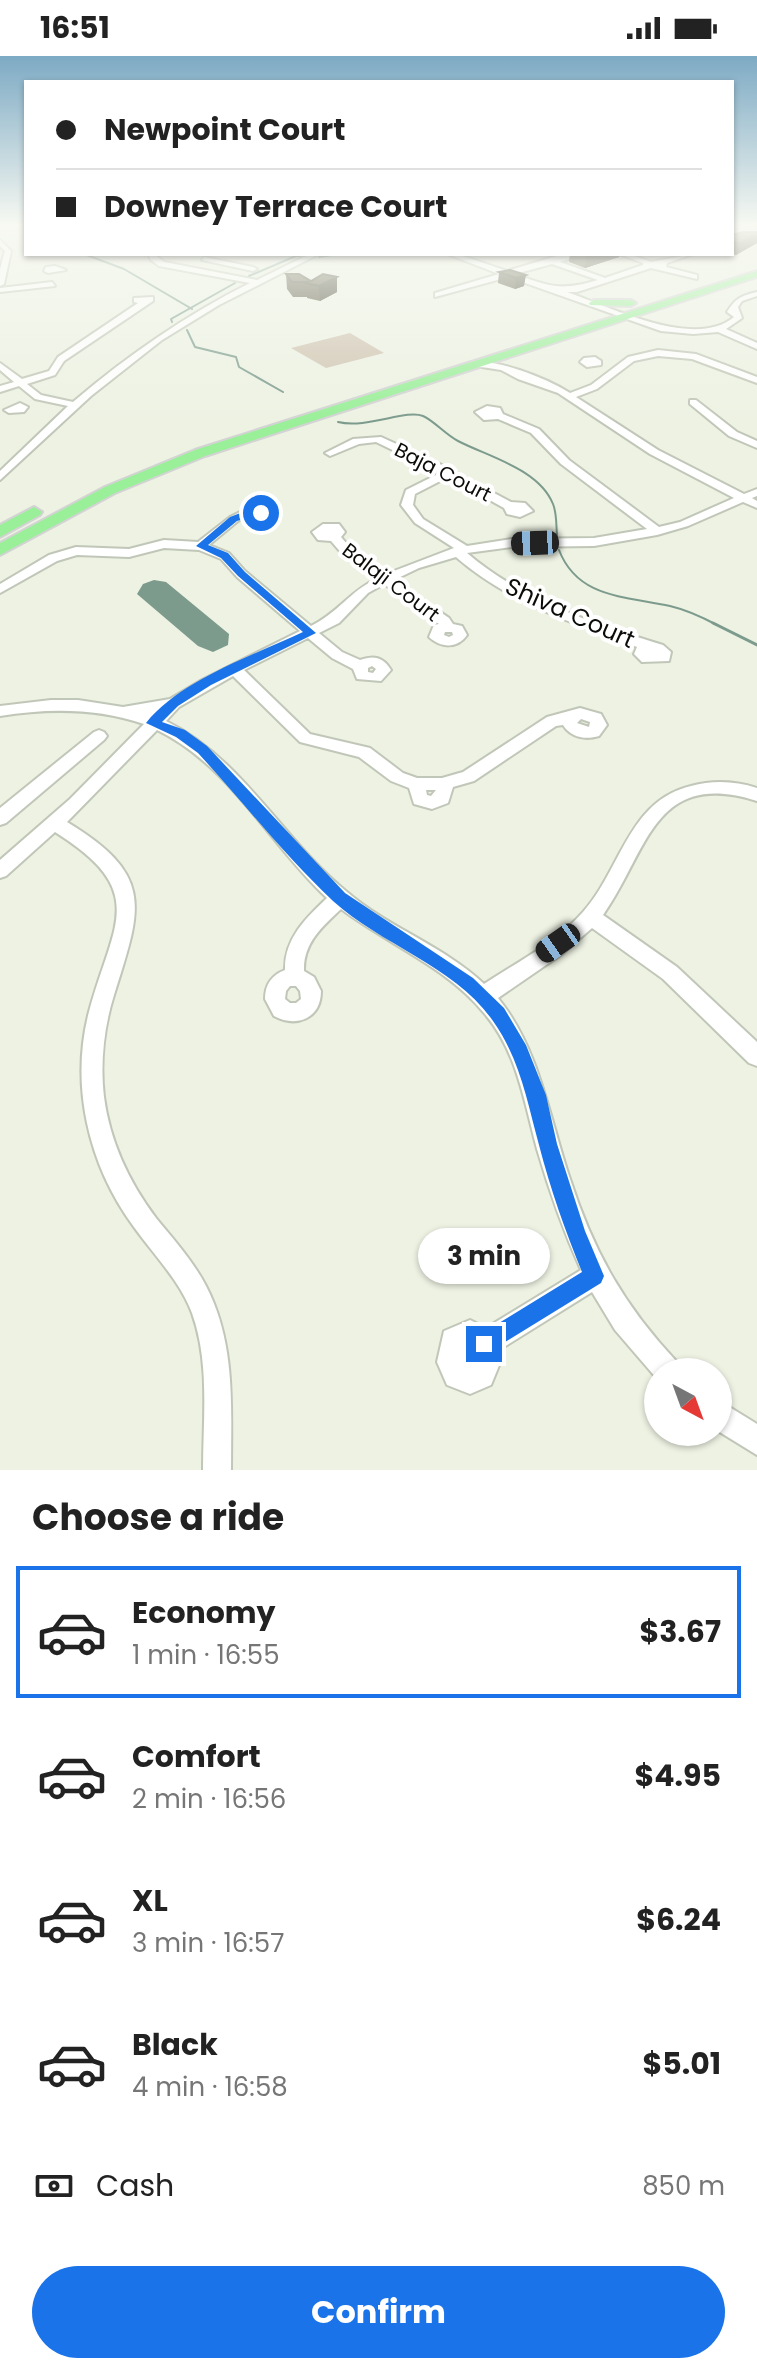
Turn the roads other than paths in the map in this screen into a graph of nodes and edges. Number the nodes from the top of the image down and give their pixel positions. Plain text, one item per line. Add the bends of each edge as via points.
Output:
1 (244, 290) edge
2 (454, 290) edge
3 (550, 290) edge
4 (561, 290) edge
5 (579, 290) edge
6 (671, 290) edge
7 (698, 290) edge
8 (574, 292) junction
9 (757, 294) edge
10 (438, 295) dead end
11 (142, 302) dead end
12 (592, 307) junction
13 (628, 309) junction
14 (716, 328) junction
15 (757, 346) edge
16 (597, 364) dead end
17 (0, 366) edge
18 (508, 366) junction
19 (617, 369) junction
20 (0, 379) edge
21 (757, 380) edge
22 (10, 387) edge
23 (566, 395) junction
24 (0, 401) edge
25 (693, 402) dead end
26 (15, 406) dead end
27 (72, 408) junction
28 (499, 416) dead end
29 (757, 445) edge
30 (330, 453) dead end
31 (3, 471) edge
32 (447, 473) junction
33 (84, 487) dead end
34 (757, 492) edge
35 (750, 502) edge
36 (52, 503) dead end
37 (509, 506) dead end
38 (248, 512) dead end
39 (657, 531) junction
40 (0, 532) edge
41 (334, 537) dead end
42 (201, 546) junction
43 (0, 550) edge
44 (461, 551) junction
45 (385, 579) junction
46 (0, 589) edge
47 (448, 627) dead end
48 (311, 633) junction
49 (645, 646) dead end
50 (360, 666) dead end
51 (234, 669) junction
52 (174, 703) junction
53 (0, 711) edge
54 (122, 712) junction
55 (568, 719) dead end
56 (153, 723) junction
57 (99, 736) dead end
58 (757, 795) edge
59 (0, 818) edge
60 (54, 823) junction
61 (0, 871) edge
62 (340, 898) junction
63 (591, 917) junction
64 (295, 977) dead end
65 (482, 997) junction
66 (757, 1056) edge
67 (594, 1276) junction
68 (484, 1344) dead end
69 (655, 1358) edge
70 (732, 1424) edge
71 (757, 1441) edge
72 (217, 1470) edge

1 - 27 street via 169,332
2 - 10 street
3 - 12 street
4 - 8 street
5 - 8 street
6 - 13 highway
7 - 13 highway
8 - 12 street
9 - 14 street via 733,305 736,322
11 - 22 street via 61,359 52,373
12 - 13 highway
12 - 13 highway
12 - 33 highway via 209,435
13 - 14 street via 655,326 685,331
13 - 18 highway
14 - 15 street
16 - 19 street
17 - 22 street
18 - 23 street
18 - 43 highway via 473,365 167,465
19 - 21 street via 638,356 674,353
19 - 23 street via 594,387
20 - 22 street
22 - 27 street via 28,400
23 - 35 street via 654,452
24 - 26 street
25 - 29 street via 733,434
27 - 31 street
28 - 39 street via 535,431 565,462
30 - 32 street, Baja Court via 377,439
32 - 37 street, Baja Court
32 - 44 street, Shiva Court via 410,492 407,505 419,521
34 - 35 street
35 - 39 street
36 - 40 highway
38 - 42 street
39 - 44 street via 594,542 512,543
41 - 45 street, Balaji Court
42 - 46 street via 164,544 129,553 76,551 53,558
42 - 48 street via 225,556
44 - 45 street
44 - 49 street, Shiva Court via 510,590
45 - 47 street, Balaji Court
45 - 48 street via 363,590 334,620
48 - 50 street
48 - 51 street
51 - 52 street
51 - 55 street via 305,738 364,752 416,784 420,799 432,803 442,798 446,783 468,777 545,724
52 - 54 street
52 - 56 street
53 - 54 street via 64,703
54 - 56 street
56 - 60 street
56 - 62 street via 180,733 202,750
57 - 59 street
58 - 63 street via 726,787 694,790 654,810
60 - 61 street
60 - 72 street via 105,859 125,892 123,940 93,1038 93,1096 114,1172 203,1307 219,1382
62 - 64 street via 299,940
62 - 65 street via 455,973
63 - 65 street
63 - 66 street via 670,973
65 - 67 street via 520,1051 575,1232
67 - 68 street
67 - 69 street
70 - 71 street

